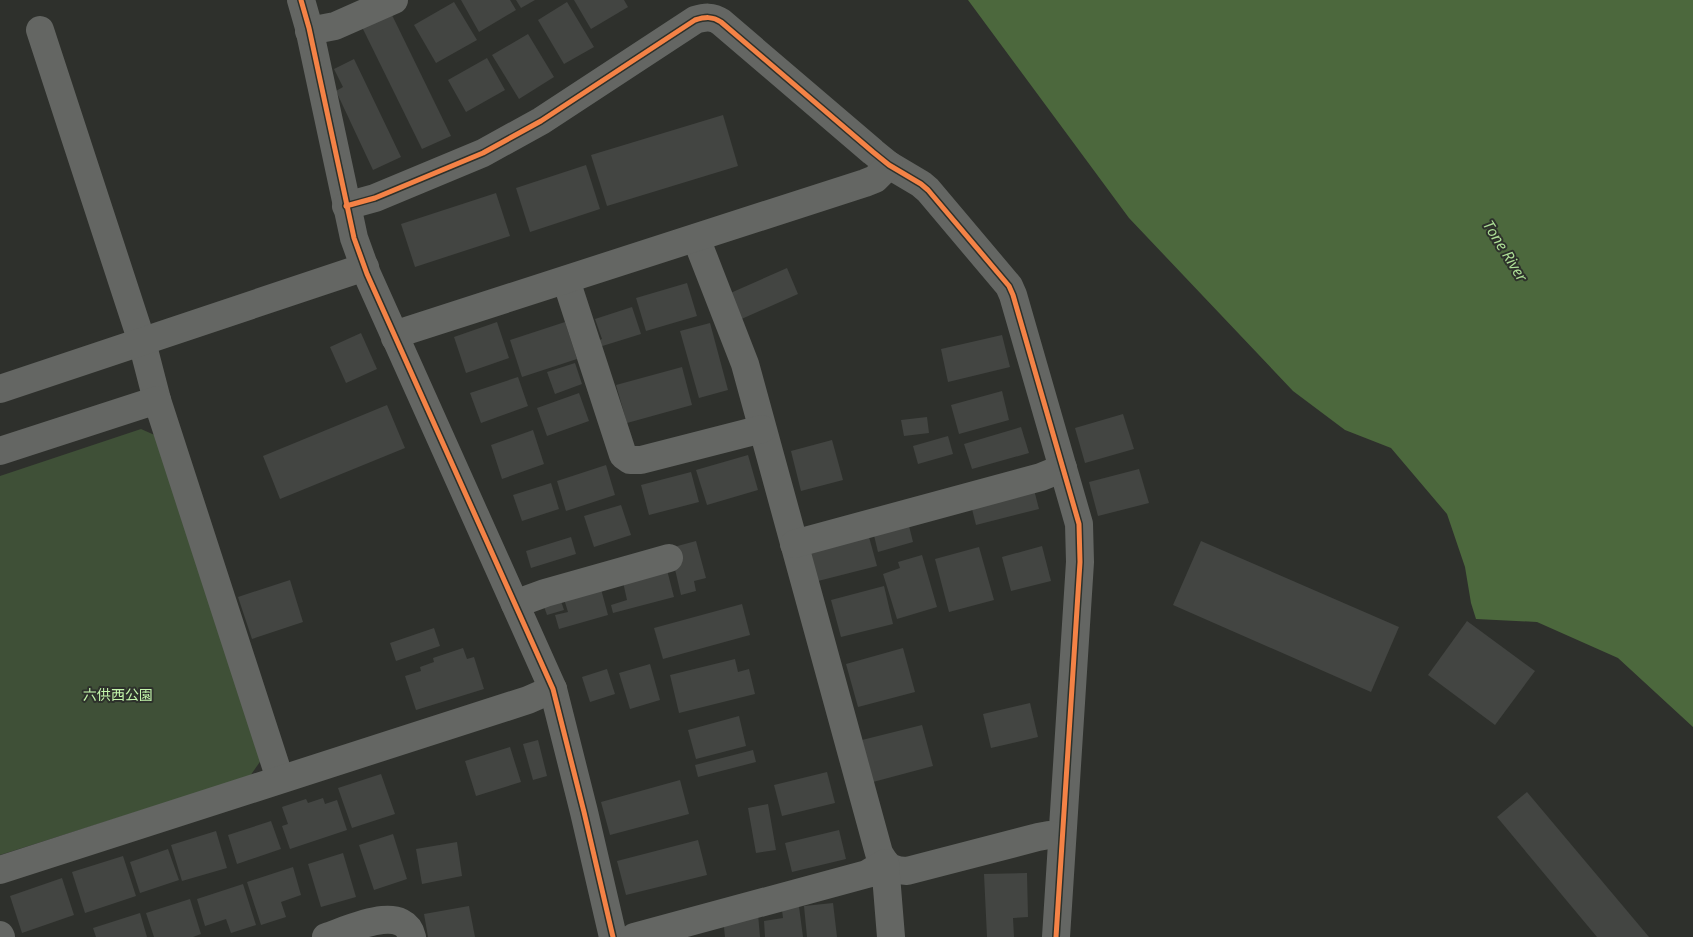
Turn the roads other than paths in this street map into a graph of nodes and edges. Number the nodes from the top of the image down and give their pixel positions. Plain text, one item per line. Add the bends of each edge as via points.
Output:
1 (301, 0) edge
2 (394, 0) edge
3 (40, 30) dead end
4 (309, 31) junction
5 (889, 165) junction
6 (346, 206) junction
7 (696, 238) junction
8 (364, 267) junction
9 (566, 280) junction
10 (396, 338) junction
11 (142, 342) junction
12 (0, 389) edge
13 (157, 400) junction
14 (762, 430) junction
15 (0, 451) edge
16 (1063, 468) junction
17 (794, 544) junction
18 (669, 558) dead end
19 (515, 604) junction
20 (553, 689) junction
21 (280, 779) junction
22 (1061, 837) junction
23 (886, 863) junction
24 (0, 870) edge
25 (326, 937) edge
26 (412, 937) edge
27 (613, 937) edge
28 (634, 937) edge
29 (891, 937) edge
30 (1056, 937) edge

1 - 4 street
2 - 4 street via 335,26
3 - 11 street
4 - 6 street
5 - 6 street via 721,22 709,17 695,20 541,120 483,153 375,198
5 - 7 street via 875,179 865,183
5 - 16 street via 928,190 1009,286
6 - 8 street
7 - 9 street
7 - 14 street via 745,364
8 - 10 street
8 - 11 street
9 - 10 street via 406,330
9 - 14 street via 623,455 630,460 641,460
10 - 19 street
11 - 12 street
11 - 13 street
13 - 15 street
13 - 21 street
14 - 17 street
16 - 17 street
16 - 22 street via 1080,524 1081,543
17 - 23 street via 879,853
18 - 19 street
19 - 20 street
20 - 21 street via 528,700
20 - 27 street
21 - 24 street
22 - 23 street via 1038,837 907,871 895,870
22 - 30 street
23 - 28 street via 867,874
23 - 29 street
25 - 26 street via 384,918 404,923

